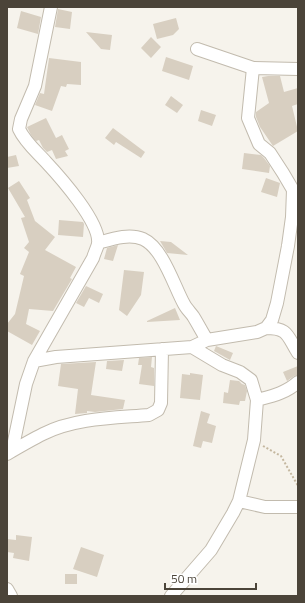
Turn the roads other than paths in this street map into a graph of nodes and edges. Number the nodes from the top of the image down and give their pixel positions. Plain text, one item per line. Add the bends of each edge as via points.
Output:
1 (51, 7) edge
2 (197, 49) dead end
3 (253, 68) junction
4 (298, 69) edge
5 (295, 191) edge
6 (98, 243) junction
7 (266, 328) junction
8 (207, 340) junction
9 (192, 347) junction
10 (162, 349) junction
11 (298, 353) edge
12 (34, 362) junction
13 (298, 382) edge
14 (257, 400) junction
15 (10, 453) edge
16 (238, 501) junction
17 (298, 507) edge
18 (7, 589) edge
19 (11, 596) edge
20 (171, 596) edge

1 - 6 street via 35,86 19,129 22,136 80,203 96,228
2 - 3 street
3 - 4 street
3 - 5 street via 248,118 259,144 270,153
5 - 7 street via 281,284 272,320
6 - 8 street via 120,237 134,237 152,245 184,305
6 - 12 street
7 - 8 street via 257,332
7 - 11 street via 277,328 288,334
8 - 9 street
9 - 10 street
9 - 14 street via 222,365 240,372 250,380
10 - 12 street via 56,357
10 - 15 street via 161,403 158,410 149,415 86,421 64,427 44,433
12 - 15 street via 26,384
13 - 14 street via 281,394
14 - 16 street via 254,440
16 - 17 street via 265,507
16 - 20 street via 211,550
18 - 19 street

